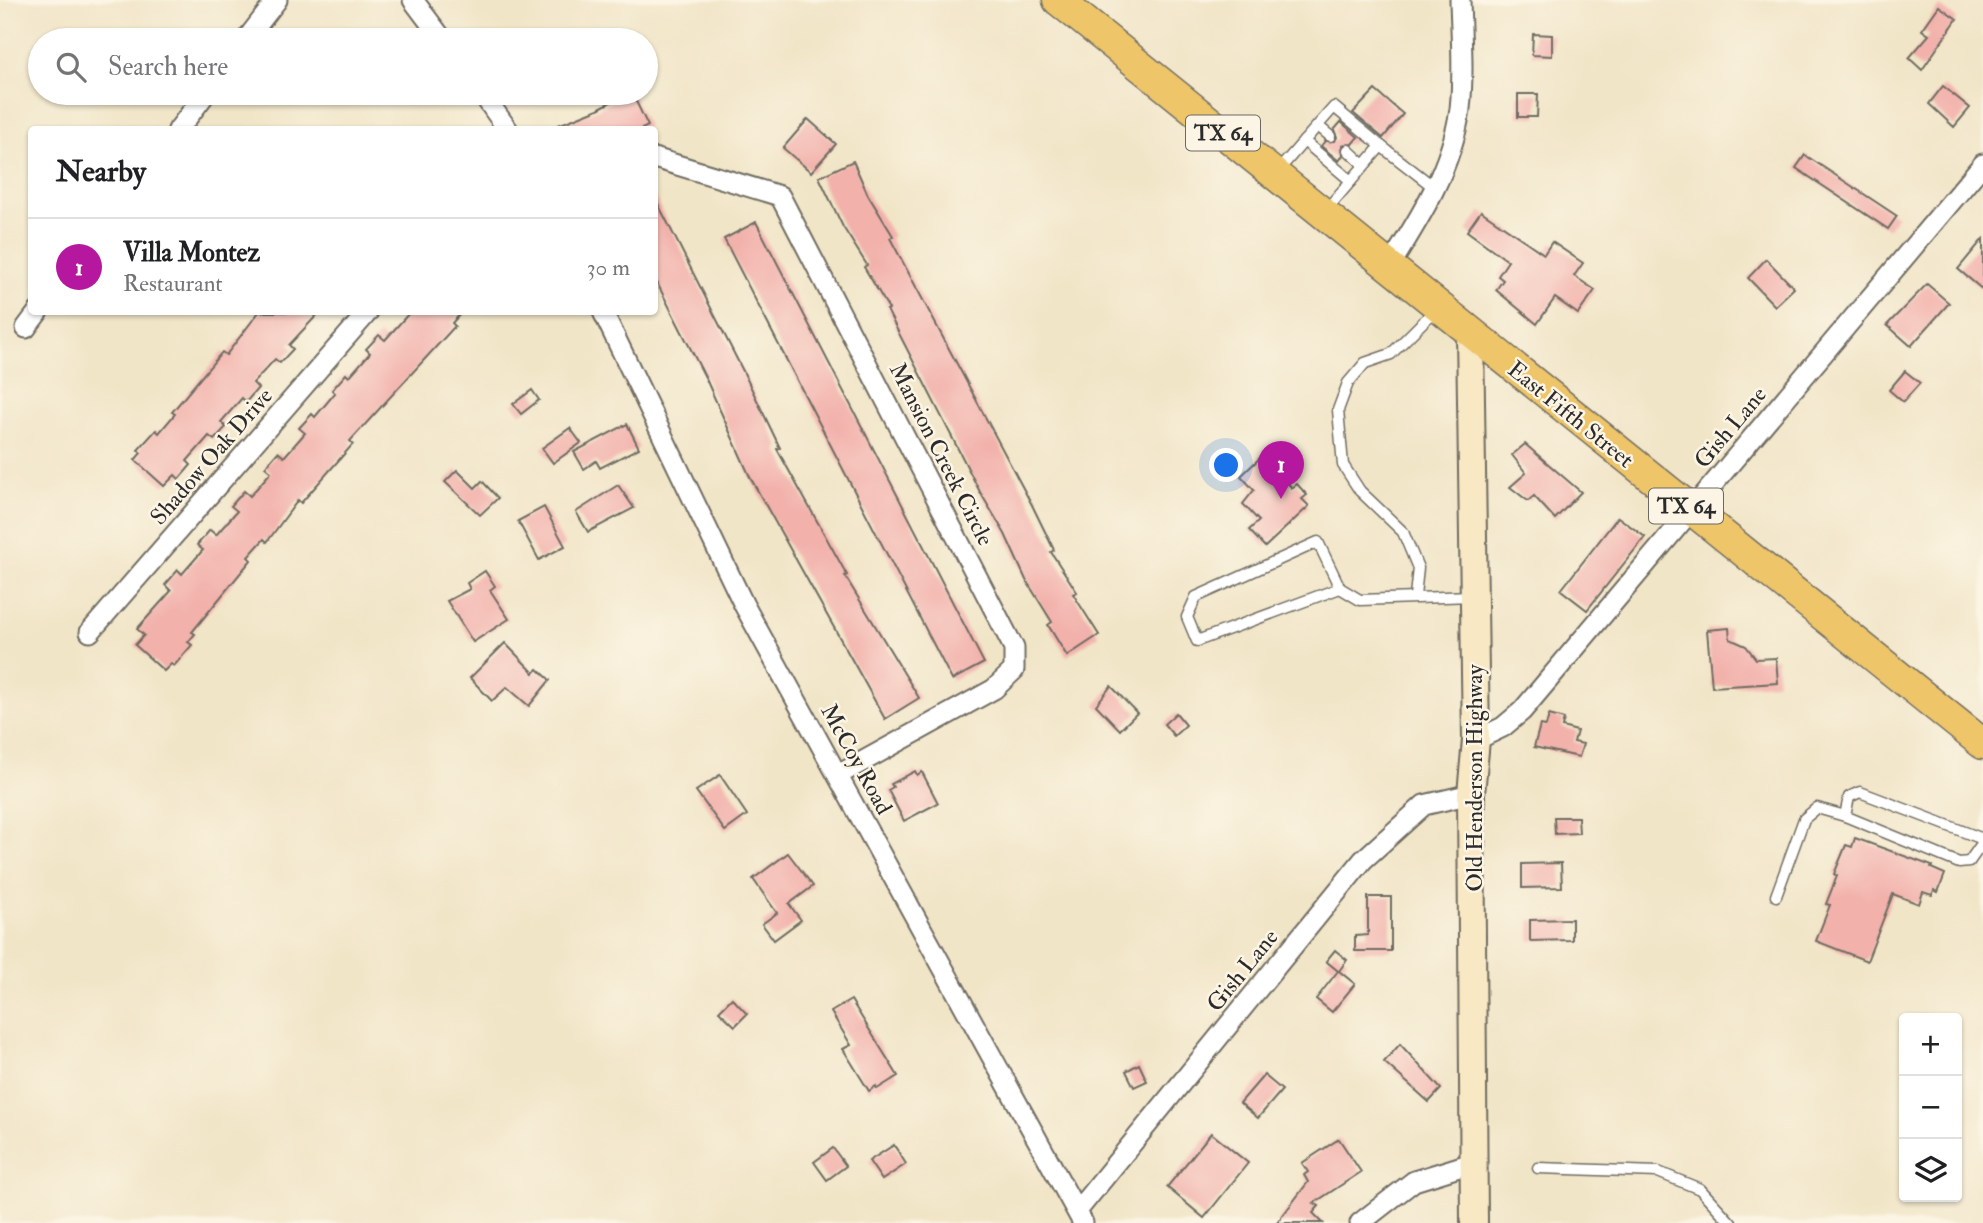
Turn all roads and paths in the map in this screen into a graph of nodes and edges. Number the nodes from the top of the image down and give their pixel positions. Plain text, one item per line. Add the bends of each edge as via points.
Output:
1 (277, 0) edge
2 (413, 0) edge
3 (1058, 0) edge
4 (1460, 0) edge
5 (255, 28) edge
6 (434, 28) edge
7 (197, 105) edge
8 (490, 105) edge
9 (181, 126) edge
10 (505, 126) edge
11 (1318, 126) junction
12 (1330, 135) dead end
13 (1304, 141) junction
14 (1381, 146) junction
15 (1348, 150) dead end
16 (658, 159) edge
17 (1983, 164) edge
18 (1364, 165) junction
19 (1275, 175) junction
20 (1351, 181) junction
21 (1435, 189) junction
22 (1323, 214) junction
23 (1389, 267) junction
24 (1438, 307) junction
25 (36, 315) edge
26 (365, 315) edge
27 (604, 315) edge
28 (26, 328) dead end
29 (1470, 333) junction
30 (1692, 510) junction
31 (1340, 588) junction
32 (1415, 596) junction
33 (1474, 596) junction
34 (90, 632) dead end
35 (1476, 740) junction
36 (1983, 744) edge
37 (838, 775) junction
38 (1471, 794) junction
39 (1844, 816) junction
40 (1982, 845) edge
41 (1776, 896) dead end
42 (1472, 1163) junction
43 (1538, 1168) dead end
44 (1080, 1217) edge
45 (1360, 1223) edge
46 (1474, 1223) edge
47 (1731, 1223) edge

1 - 5 street
2 - 6 street
3 - 19 main road, TX 64
4 - 21 street via 1460,109
7 - 9 street
8 - 10 street
11 - 12 lane
11 - 13 lane
11 - 14 lane via 1335,107
13 - 19 lane
13 - 20 lane
14 - 18 lane
14 - 21 lane
15 - 18 lane
16 - 37 street, Mansion Creek Circle via 779,196 1014,648 1014,670 994,689
17 - 30 street, Gish Lane
18 - 20 lane
19 - 22 main road, TX 64
20 - 22 lane
21 - 23 street
22 - 23 main road, TX 64
23 - 24 main road, East Fifth Street / TX 64
24 - 29 main road, East Fifth Street / TX 64
24 - 32 lane via 1391,354 1365,363 1348,383 1338,410 1343,465 1360,491 1403,532 1418,568
25 - 28 street
26 - 34 street, Shadow Oak Drive
27 - 37 street, McCoy Road via 744,605
29 - 30 main road, East Fifth Street / TX 64
29 - 33 main road, Old Henderson Highway
30 - 35 street, Gish Lane via 1522,711
30 - 36 main road, East Fifth Street / TX 64
31 - 31 lane via 1318,542 1196,597 1187,617 1197,641
31 - 32 lane via 1360,600
32 - 33 lane
33 - 35 main road, Old Henderson Highway
35 - 38 main road, Old Henderson Highway
37 - 44 street, McCoy Road
38 - 42 main road, Old Henderson Highway
38 - 44 street, Gish Lane via 1424,805 1363,860
39 - 40 lane via 1959,863 1969,862
39 - 40 lane via 1849,797 1860,792
39 - 41 lane via 1817,808 1804,819
42 - 45 street via 1415,1181
42 - 46 main road, Old Henderson Highway
43 - 47 lane via 1658,1172 1700,1189

